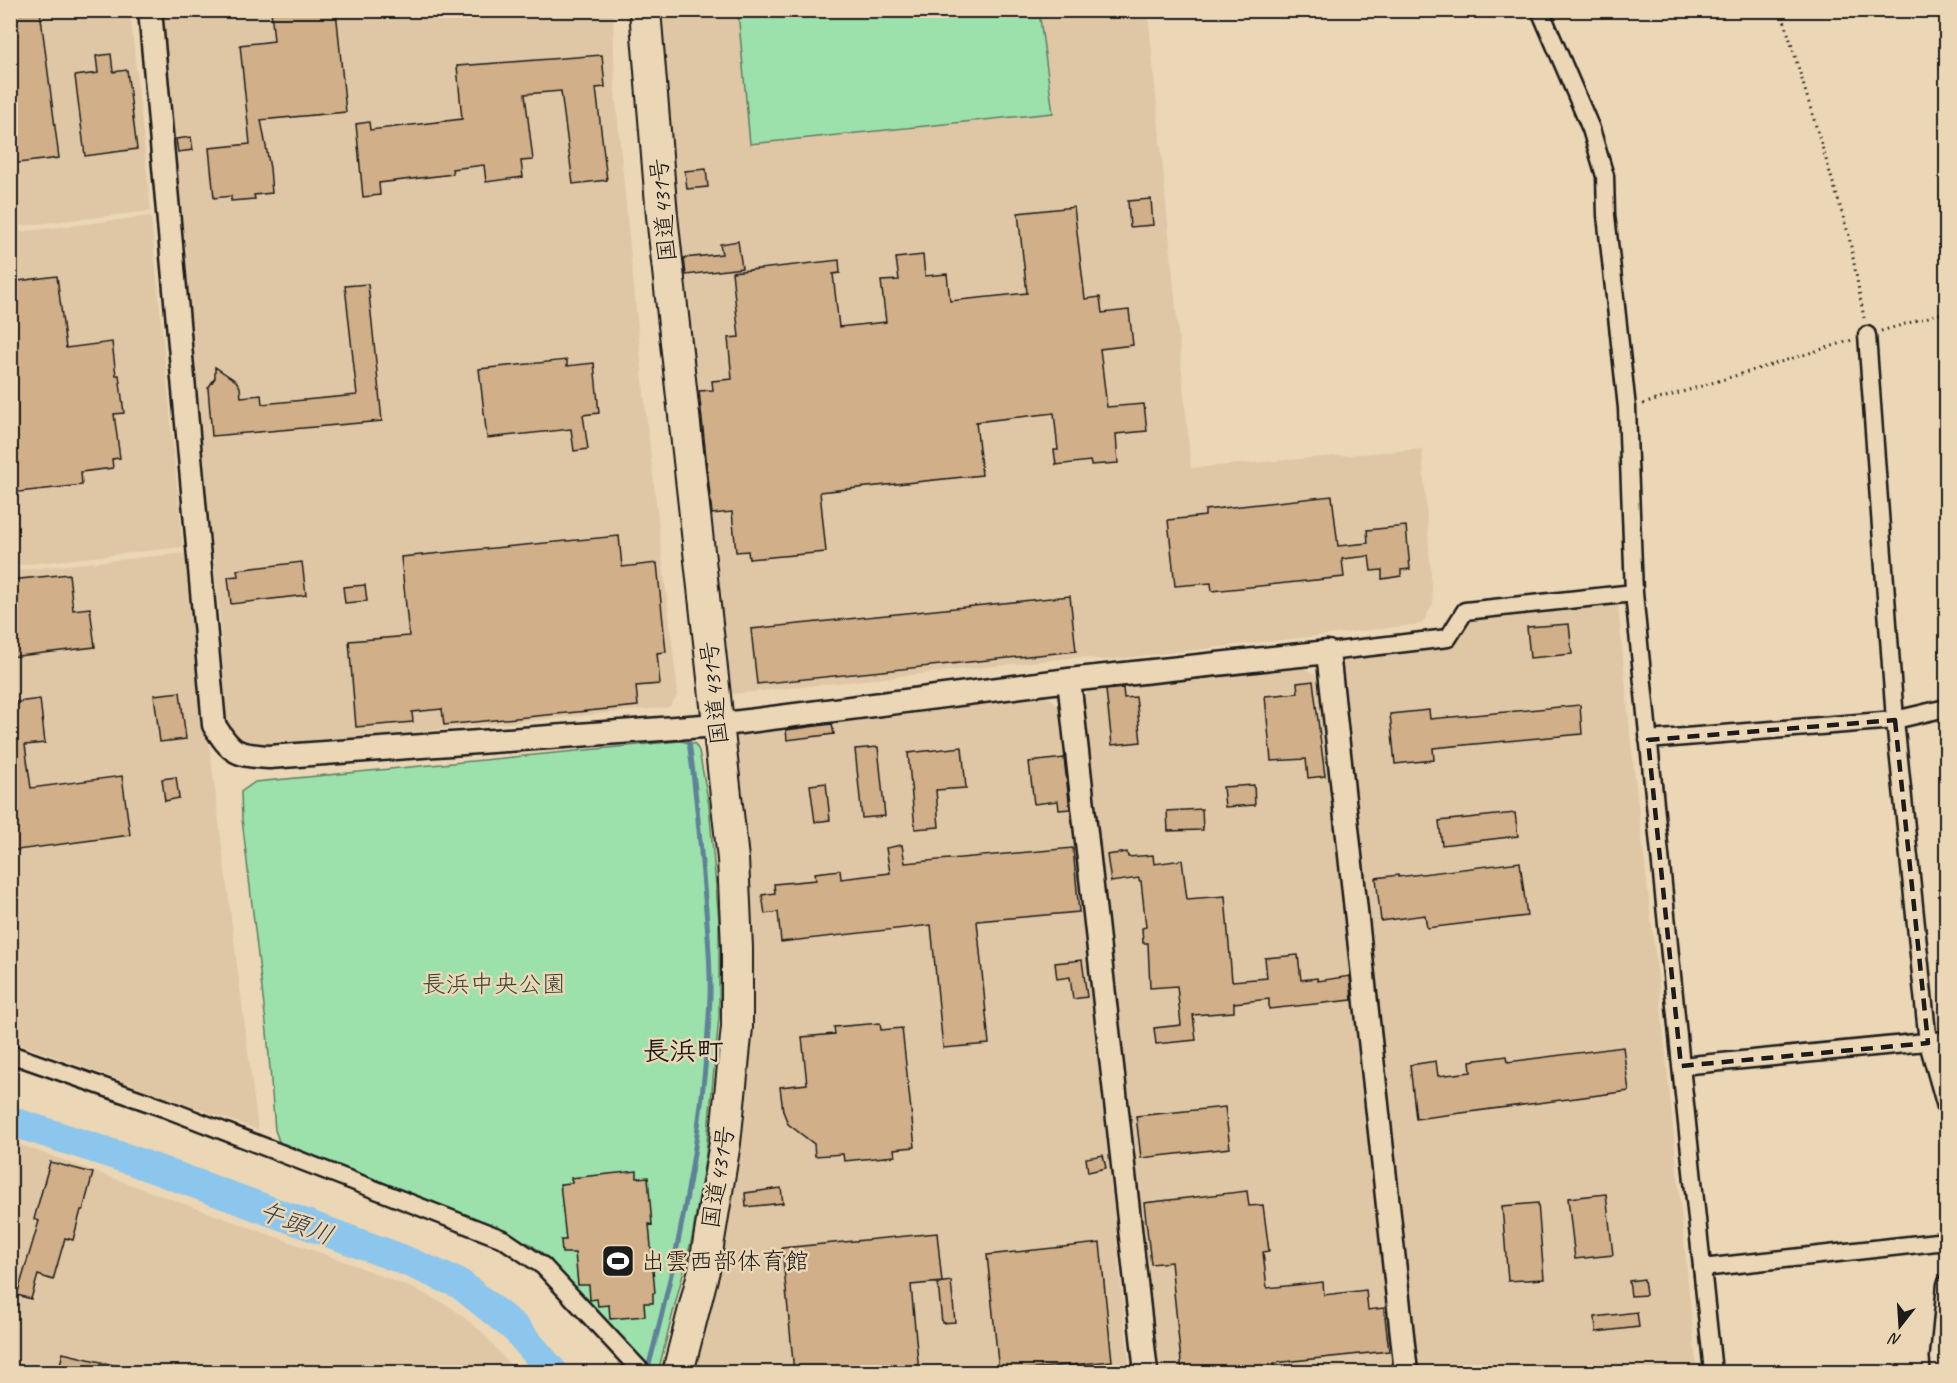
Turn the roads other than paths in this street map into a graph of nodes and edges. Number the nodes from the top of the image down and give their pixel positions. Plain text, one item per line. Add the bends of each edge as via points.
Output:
1 (150, 10) edge
2 (645, 10) edge
3 (1540, 10) edge
4 (1867, 335) road end
5 (1634, 593) junction
6 (1328, 652) junction
7 (1069, 680) junction
8 (1947, 708) edge
9 (1895, 720) junction
10 (717, 724) junction
11 (1648, 740) junction
12 (1947, 1040) edge
13 (1928, 1042) junction
14 (10, 1054) edge
15 (1681, 1066) junction
16 (1947, 1107) edge
17 (1947, 1241) edge
18 (1702, 1268) junction
19 (1947, 1284) edge
20 (640, 1371) edge
21 (678, 1372) edge
22 (1146, 1372) edge
23 (1406, 1372) edge
24 (1713, 1372) edge
25 (1940, 1372) edge

1 - 10 street via 214,725 225,742 243,756 270,757
2 - 10 highway, 国道431号 via 662,216
3 - 5 street via 1591,129 1605,177 1627,408
4 - 9 street
5 - 6 street via 1465,611 1448,638
5 - 11 street
6 - 7 street
6 - 23 street
7 - 10 street
7 - 22 street
8 - 9 street
9 - 11 street
9 - 13 street
10 - 21 highway, 国道431号 via 733,859 737,1027 725,1143 704,1270
11 - 15 street
12 - 13 street
13 - 15 street
13 - 16 street
14 - 20 street via 164,1108 503,1239 543,1266
15 - 18 street
17 - 18 street
18 - 24 street
19 - 25 street

